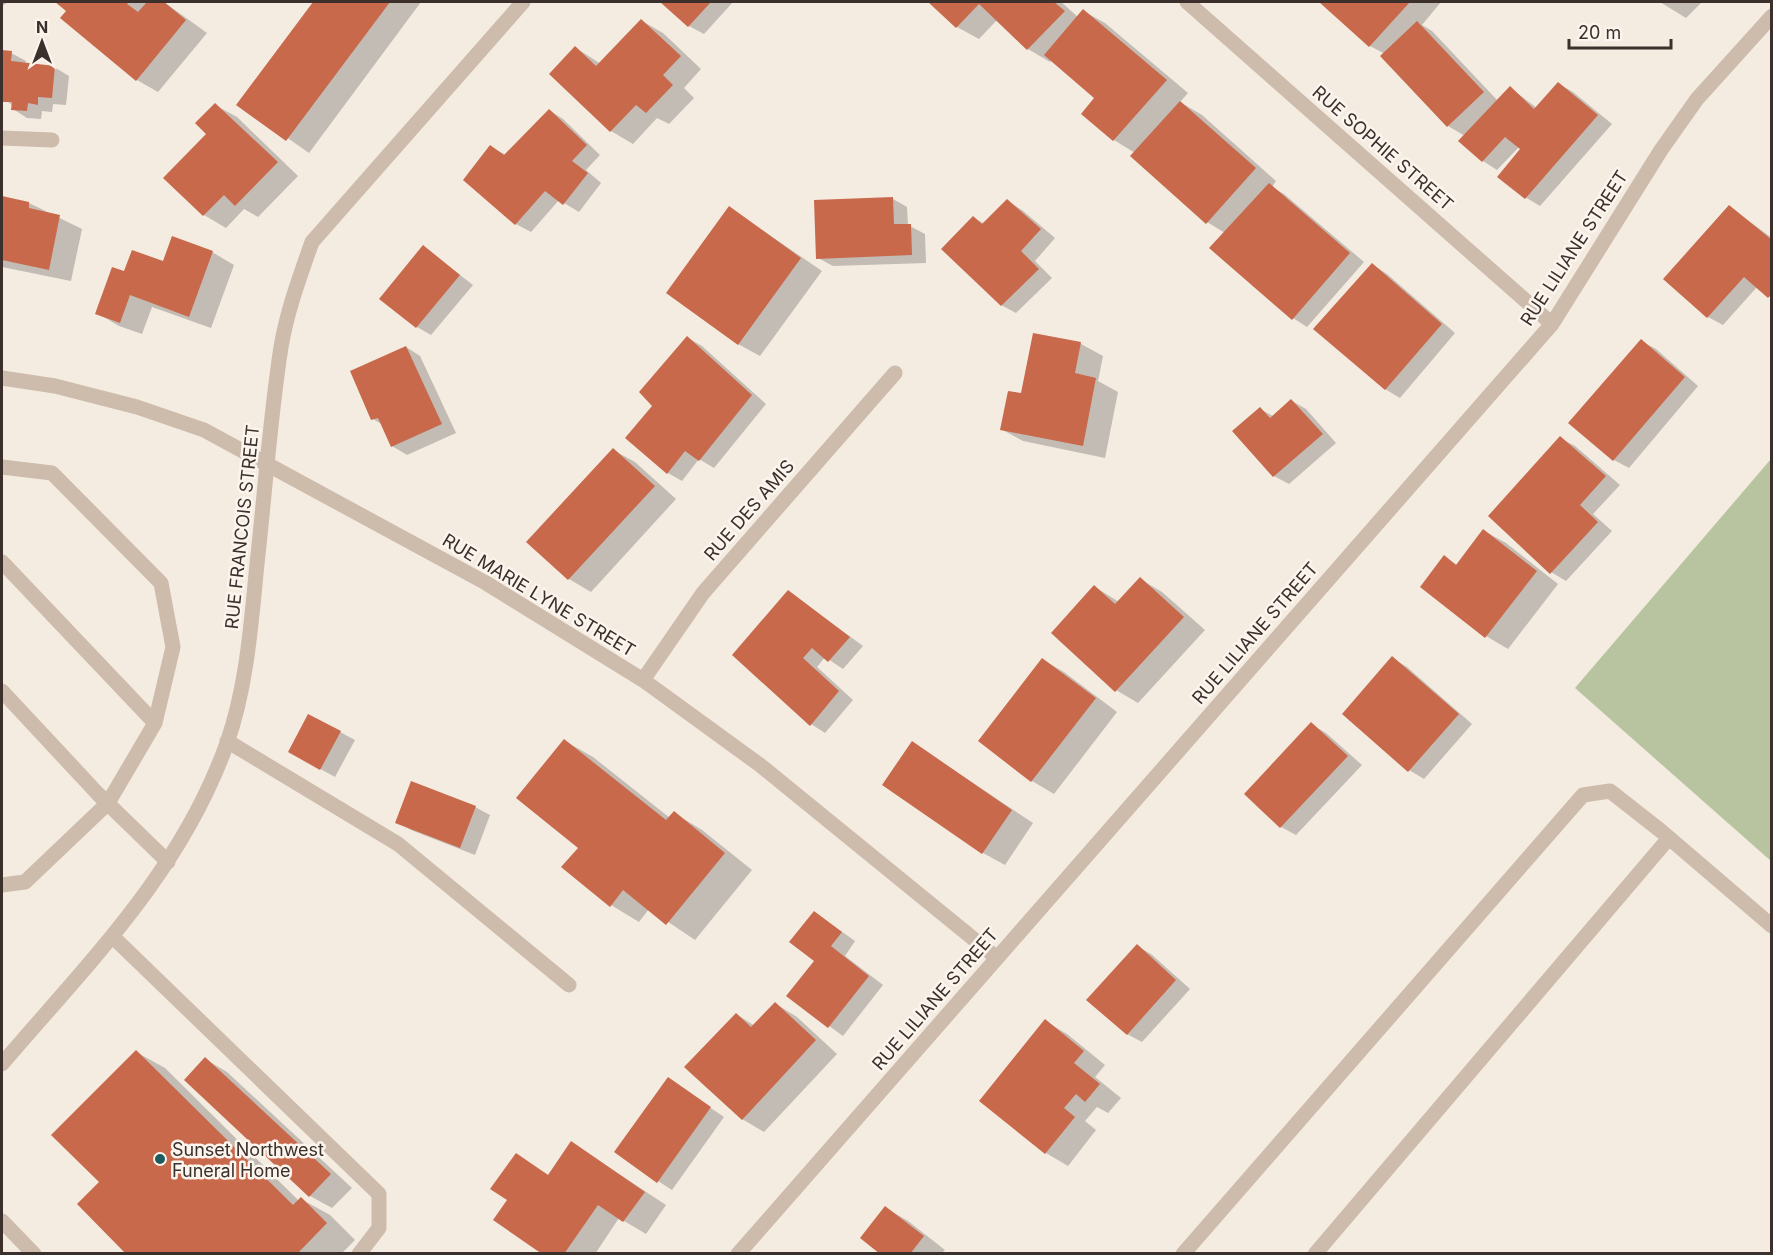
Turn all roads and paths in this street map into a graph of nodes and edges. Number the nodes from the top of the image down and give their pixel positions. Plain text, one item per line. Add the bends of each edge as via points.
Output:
1 (523, 2) edge
2 (1187, 2) edge
3 (1772, 16) edge
4 (2, 138) edge
5 (52, 140) dead end
6 (1552, 324) junction
7 (895, 373) dead end
8 (2, 378) edge
9 (268, 464) junction
10 (2, 466) edge
11 (2, 562) edge
12 (643, 680) junction
13 (3, 694) edge
14 (155, 723) junction
15 (228, 741) junction
16 (108, 803) junction
17 (1670, 838) junction
18 (168, 862) junction
19 (2, 885) edge
20 (1772, 926) edge
21 (112, 936) junction
22 (997, 958) junction
23 (569, 985) dead end
24 (2, 1064) edge
25 (2, 1221) edge
26 (34, 1254) edge
27 (359, 1254) edge
28 (738, 1254) edge
29 (1183, 1254) edge
30 (1315, 1254) edge

1 - 9 street, RUE FRANCOIS STREET via 312,242 282,346
2 - 6 street, RUE SOPHIE STREET
3 - 6 street, RUE LILIANE STREET via 1697,99 1660,150
4 - 5 street
6 - 22 street, RUE LILIANE STREET
7 - 12 street, RUE DES AMIS via 703,593
8 - 9 street, RUE MARIE LYNE STREET via 55,386 137,407 204,430
9 - 12 street, RUE MARIE LYNE STREET via 486,583
9 - 15 street, RUE FRANCOIS STREET via 250,635
10 - 14 street via 52,473 161,583 173,647
11 - 14 street
12 - 22 street, RUE MARIE LYNE STREET via 760,765
13 - 16 street
14 - 16 street
15 - 18 street, RUE FRANCOIS STREET via 208,791
15 - 23 street via 398,844
16 - 18 street
16 - 19 street via 25,882
17 - 20 street
17 - 29 street via 1610,791 1583,795
17 - 30 street
18 - 21 street, RUE FRANCOIS STREET
21 - 24 street, RUE FRANCOIS STREET
21 - 27 street via 379,1194 379,1228
22 - 28 street, RUE LILIANE STREET
25 - 26 street

